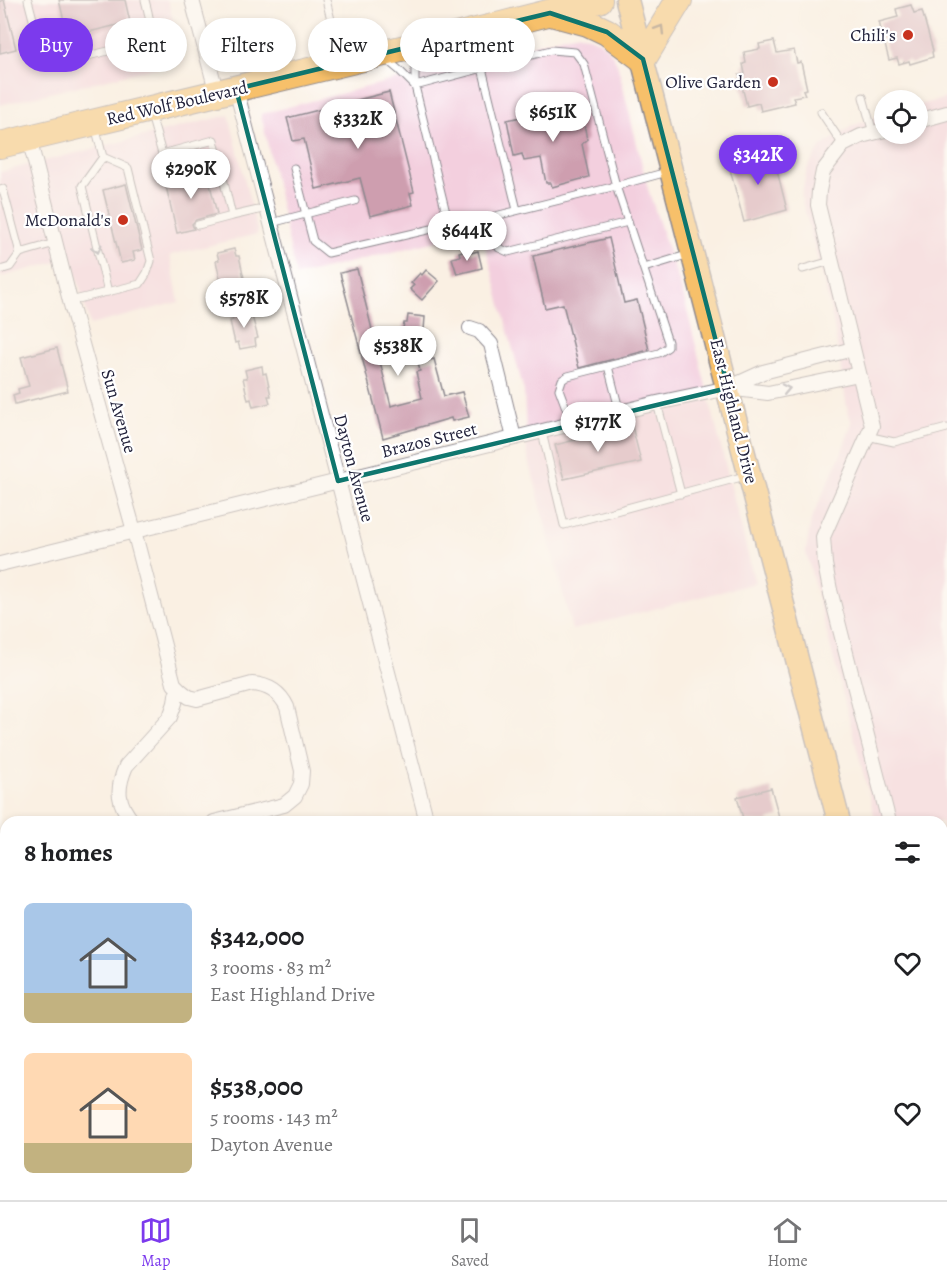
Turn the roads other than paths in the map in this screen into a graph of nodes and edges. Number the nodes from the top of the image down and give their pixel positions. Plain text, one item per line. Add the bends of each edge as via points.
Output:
1 (28, 0) edge
2 (145, 0) edge
3 (192, 0) edge
4 (326, 0) edge
5 (599, 0) edge
6 (627, 0) edge
7 (679, 0) edge
8 (555, 6) edge
9 (331, 18) edge
10 (513, 18) edge
11 (535, 54) edge
12 (643, 59) junction
13 (388, 60) edge
14 (308, 71) edge
15 (415, 72) edge
16 (467, 72) edge
17 (483, 72) edge
18 (415, 86) junction
19 (226, 91) junction
20 (863, 97) dead end
21 (150, 109) junction
22 (821, 112) dead end
23 (947, 113) edge
24 (928, 118) edge
25 (874, 120) edge
26 (94, 123) junction
27 (874, 132) edge
28 (28, 138) junction
29 (0, 145) edge
30 (843, 145) junction
31 (103, 156) junction
32 (294, 168) dead end
33 (672, 171) junction
34 (616, 186) junction
35 (0, 190) edge
36 (355, 201) dead end
37 (267, 208) junction
38 (516, 210) junction
39 (306, 213) junction
40 (232, 216) junction
41 (487, 218) junction
42 (628, 222) junction
43 (271, 223) junction
44 (198, 225) dead end
45 (449, 225) junction
46 (55, 243) junction
47 (20, 253) junction
48 (693, 254) junction
49 (831, 261) junction
50 (644, 268) junction
51 (803, 269) dead end
52 (0, 270) edge
53 (108, 292) junction
54 (70, 301) junction
55 (470, 327) dead end
56 (853, 350) junction
57 (608, 366) junction
58 (859, 374) junction
59 (728, 388) junction
60 (657, 403) junction
61 (620, 413) junction
62 (572, 424) junction
63 (947, 428) edge
64 (542, 432) junction
65 (867, 436) junction
66 (514, 438) junction
67 (750, 475) junction
68 (338, 481) junction
69 (681, 494) junction
70 (134, 531) junction
71 (0, 564) edge
72 (181, 691) junction
73 (128, 816) edge
74 (239, 816) edge
75 (425, 816) edge
76 (837, 816) edge
77 (887, 816) edge

1 - 2 lane via 42,54 51,64 141,43 149,31
3 - 19 street, Dayton Avenue
4 - 9 lane
5 - 8 highway, Red Wolf Boulevard
6 - 12 main road, East Highland Drive
12 -> 7 highway
8 - 10 highway, Red Wolf Boulevard
8 - 12 highway via 607,32
11 - 34 lane via 551,50 575,52 584,64
12 - 33 main road, East Highland Drive
13 - 18 lane
14 - 19 highway, Red Wolf Boulevard
15 - 18 lane
16 - 18 lane
17 - 38 lane
18 - 45 lane
19 - 21 highway, Red Wolf Boulevard
19 - 37 street, Dayton Avenue
20 - 25 lane
21 - 26 highway, Red Wolf Boulevard
21 - 40 lane via 162,154 214,140
22 - 30 lane
23 - 24 street
26 - 28 highway, Red Wolf Boulevard
26 - 31 lane
27 - 30 street
28 - 29 highway, Red Wolf Boulevard
28 - 46 street, Sun Avenue
30 - 49 street via 823,171 819,191 818,205
31 -> 53 lane via 82,186
31 - 53 lane via 128,168 151,261 140,284
32 - 39 lane
33 - 34 lane
33 - 48 main road, East Highland Drive
34 - 38 lane
34 - 42 lane
35 - 47 lane via 3,189
36 - 39 lane
37 - 40 lane
37 - 43 street, Dayton Avenue
38 - 41 lane
39 - 43 lane
39 - 45 lane via 312,241 328,253
40 - 44 lane
41 - 42 lane via 499,248 508,252
41 - 45 lane
42 - 50 lane
43 - 68 street, Dayton Avenue
46 - 47 lane
46 - 54 street, Sun Avenue
47 - 52 lane via 10,267
48 - 50 lane
48 - 59 main road, East Highland Drive
49 - 51 lane
49 - 56 street
50 - 57 lane via 668,346 659,353
53 - 54 lane
54 - 70 street, Sun Avenue
55 - 66 street via 491,344
56 - 58 street
56 - 59 street via 763,372
57 - 61 lane
57 - 62 lane via 562,380 559,389
59 -> 58 street via 768,393
58 - 65 street via 872,426
59 - 60 street, Brazos Street
59 - 67 main road, East Highland Drive
60 - 61 street, Brazos Street
60 - 69 lane
61 - 62 street, Brazos Street
62 - 64 street, Brazos Street
63 - 65 lane via 894,442
64 - 66 street, Brazos Street
64 - 69 lane via 564,525
65 - 77 street via 823,537 830,590
66 - 68 street, Brazos Street
67 - 69 lane
67 - 76 main road, East Highland Drive
68 - 70 street, Brazos Street
68 - 75 street, Dayton Avenue
70 - 71 street, Brazos Street
70 - 72 street, Sun Avenue via 174,684
72 - 73 street via 176,695 170,717 126,766 119,789
72 - 74 street via 197,699 252,684 273,690 283,700 302,771 301,784 284,805

